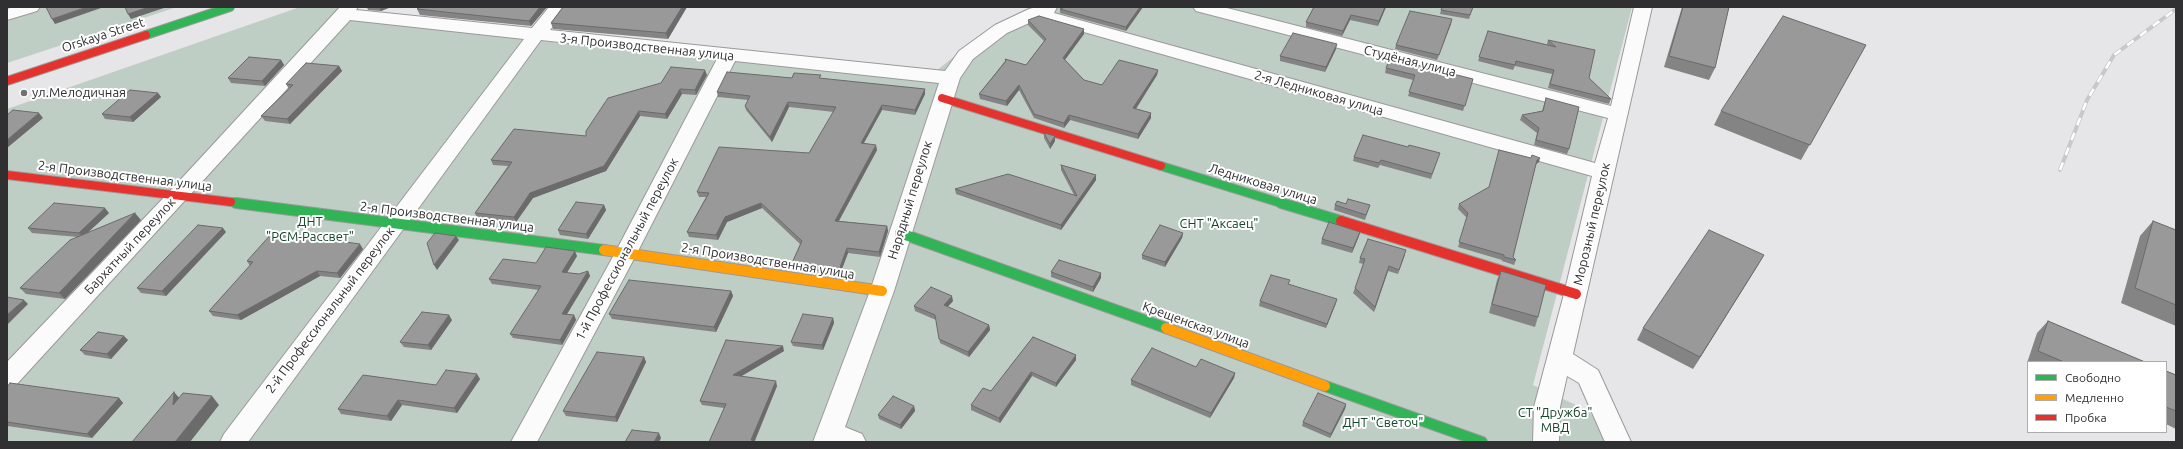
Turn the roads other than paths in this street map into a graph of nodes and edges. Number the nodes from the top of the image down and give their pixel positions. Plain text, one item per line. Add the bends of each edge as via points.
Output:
1 (31, 7) edge
2 (230, 7) edge
3 (559, 7) edge
4 (1202, 7) edge
5 (1643, 7) edge
6 (1044, 10) edge
7 (347, 11) edge
8 (7, 15) edge
9 (536, 35) junction
10 (729, 56) junction
11 (8, 78) edge
12 (950, 78) junction
13 (942, 98) junction
14 (1619, 114) junction
15 (1602, 172) junction
16 (7, 175) edge
17 (179, 195) junction
18 (395, 223) junction
19 (900, 233) junction
20 (626, 253) junction
21 (882, 291) junction
22 (1576, 294) junction
23 (1560, 358) junction
24 (7, 378) edge
25 (836, 439) edge
26 (233, 442) edge
27 (524, 442) edge
28 (1482, 442) edge
29 (1546, 442) edge
30 (1618, 442) edge

1 - 8 street
2 - 11 street, Orskaya Street
3 - 9 street, 2-й Профессиональный переулок
4 - 14 street, Студёная улица
5 - 14 street, Морозный переулок
6 - 12 street, Нарядный переулок via 1001,28 966,55
6 - 15 street, 2-я Ледниковая улица
7 - 9 street, 3-я Производственная улица
7 - 17 street, Бархатный переулок
9 - 10 street, 3-я Производственная улица
9 - 18 street, 2-й Профессиональный переулок
10 - 12 street, 3-я Производственная улица
10 - 20 street, 1-й Профессиональный переулок
12 - 13 street, Нарядный переулок
13 - 19 street, Нарядный переулок
13 - 22 street, Ледниковая улица
14 - 15 street, Морозный переулок
15 - 22 street, Морозный переулок
16 - 17 street, 2-я Производственная улица
17 - 18 street, 2-я Производственная улица
17 - 24 street, Бархатный переулок
18 - 20 street, 2-я Производственная улица
18 - 26 street, 2-й Профессиональный переулок
19 - 21 street, Нарядный переулок
19 - 28 street, Крещенская улица
20 - 21 street, 2-я Производственная улица
20 - 27 street, 1-й Профессиональный переулок
21 - 25 street, Нарядный переулок
22 - 23 street, Морозный переулок
23 - 29 street, Морозный переулок via 1547,407
23 - 30 street via 1589,377

